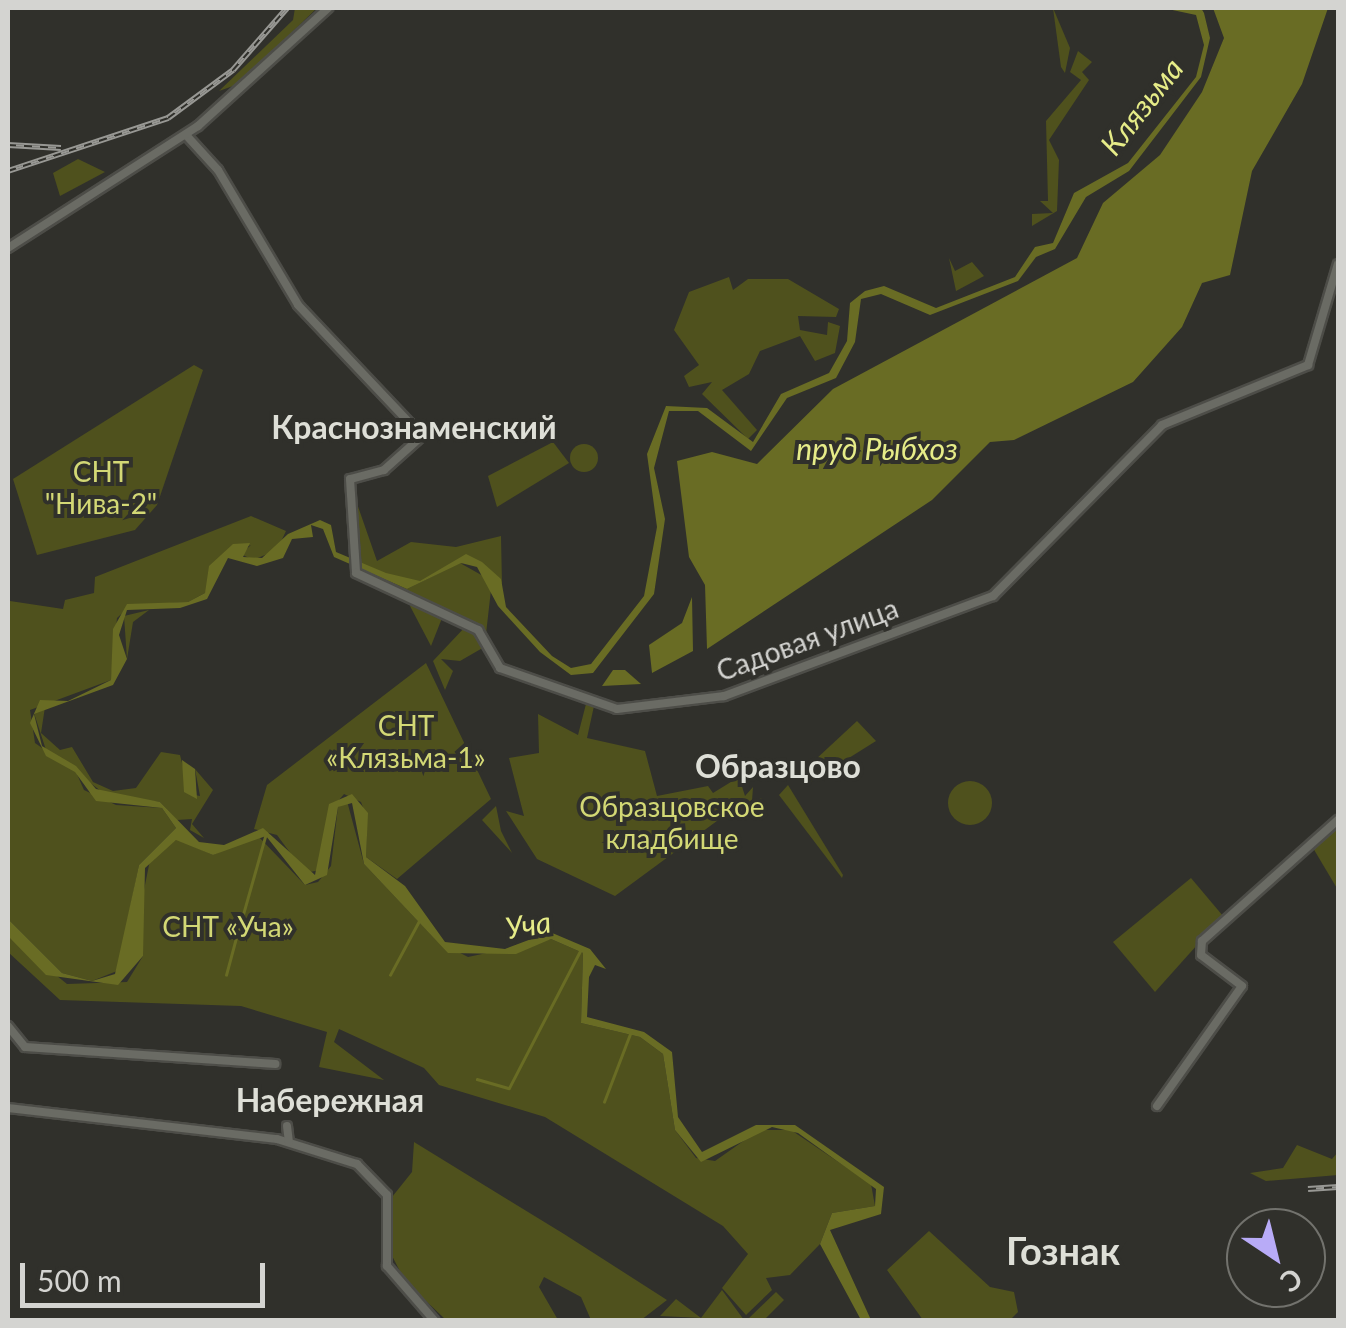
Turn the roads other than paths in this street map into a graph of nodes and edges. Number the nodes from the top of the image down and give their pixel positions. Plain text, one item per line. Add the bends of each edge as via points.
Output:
1 (328, 8) edge
2 (186, 135) junction
3 (8, 248) edge
4 (1338, 264) edge
5 (1338, 820) edge
6 (8, 1026) edge
7 (275, 1064) dead end
8 (1157, 1106) dead end
9 (8, 1108) edge
10 (287, 1126) dead end
11 (289, 1142) junction
12 (434, 1320) edge

1 - 2 street
2 - 3 street
2 - 4 street, Садовая улица via 219,172 298,305 422,436 384,470 353,476 355,571 478,630 500,668 633,710 724,696 992,596 1162,426 1308,364
5 - 8 street via 1202,941 1201,955 1242,986
6 - 7 street via 25,1047
9 - 11 street
10 - 11 street
11 - 12 street via 357,1164 387,1195 387,1266

